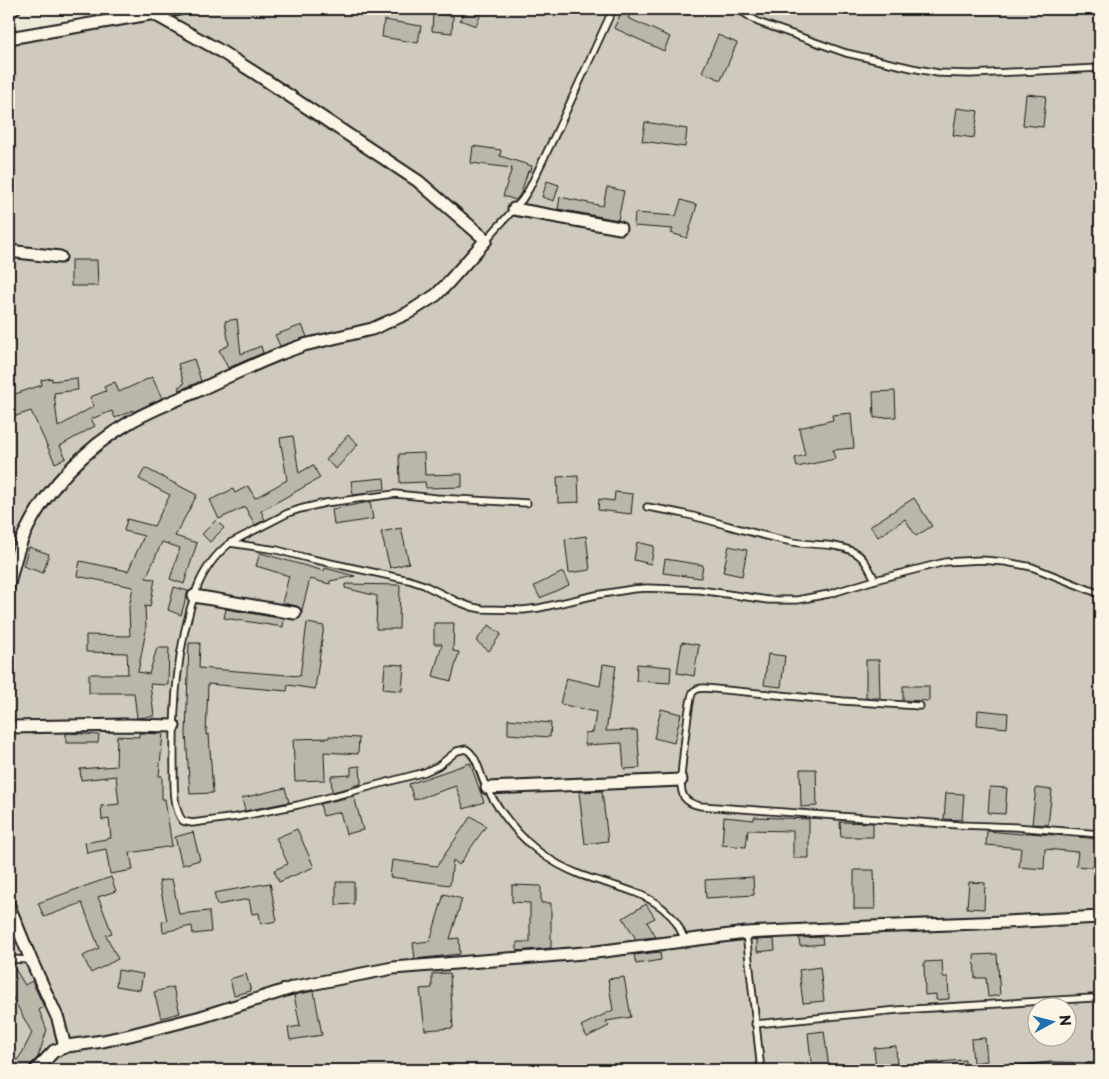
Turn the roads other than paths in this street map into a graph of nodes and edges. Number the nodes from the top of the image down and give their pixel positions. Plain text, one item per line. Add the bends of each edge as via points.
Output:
1 (14, 9) edge
2 (178, 9) edge
3 (614, 9) edge
4 (738, 9) edge
5 (9, 11) edge
6 (149, 11) edge
7 (9, 38) edge
8 (1100, 68) edge
9 (514, 210) junction
10 (620, 228) dead end
11 (486, 240) junction
12 (9, 251) edge
13 (60, 257) dead end
14 (527, 503) dead end
15 (647, 507) dead end
16 (230, 543) junction
17 (875, 580) junction
18 (9, 584) edge
19 (1100, 594) edge
20 (194, 596) junction
21 (295, 613) dead end
22 (920, 706) dead end
23 (174, 726) junction
24 (9, 727) edge
25 (681, 780) junction
26 (487, 788) junction
27 (1100, 834) edge
28 (9, 906) edge
29 (1100, 917) edge
30 (746, 933) junction
31 (686, 942) junction
32 (9, 959) edge
33 (31, 960) junction
34 (1092, 998) dead end
35 (755, 1024) junction
36 (65, 1046) junction
37 (1100, 1067) edge
38 (36, 1070) edge
39 (761, 1070) edge
40 (1008, 1070) edge

1 - 5 street
2 - 6 street
3 - 9 lane via 535,177
4 - 8 lane via 758,22 846,53 938,73
6 - 7 street
6 - 11 street via 217,48 418,181
9 - 10 street
9 - 11 lane
11 - 18 street via 436,295 408,312 372,329 282,353 148,413 116,431 70,469 40,506 24,534
12 - 13 street
14 - 16 lane via 395,494 325,503 288,513
15 - 17 lane via 791,542 836,546 862,558
16 - 17 lane via 277,550 408,580 482,609 539,608 648,588 797,600
16 - 20 lane via 207,566
17 - 19 lane via 945,562 982,560 1032,567
20 - 21 street
20 - 23 lane via 178,666
22 - 25 lane via 700,688 691,697
23 - 24 street
23 - 26 lane via 176,800 180,818 188,823 298,805 417,774 438,766 461,749 473,755
25 - 26 street
25 - 27 lane via 684,797 701,806
26 - 31 lane via 510,823 540,853 562,867 655,902 673,918
28 - 33 street
29 - 30 street
30 - 31 street
30 - 35 lane
31 - 36 street via 393,968 295,986 201,1017 116,1039
32 - 33 lane
33 - 36 street via 58,1019
34 - 35 lane via 898,1010
35 - 39 lane
36 - 38 street via 54,1051
37 - 40 lane via 1051,1066

